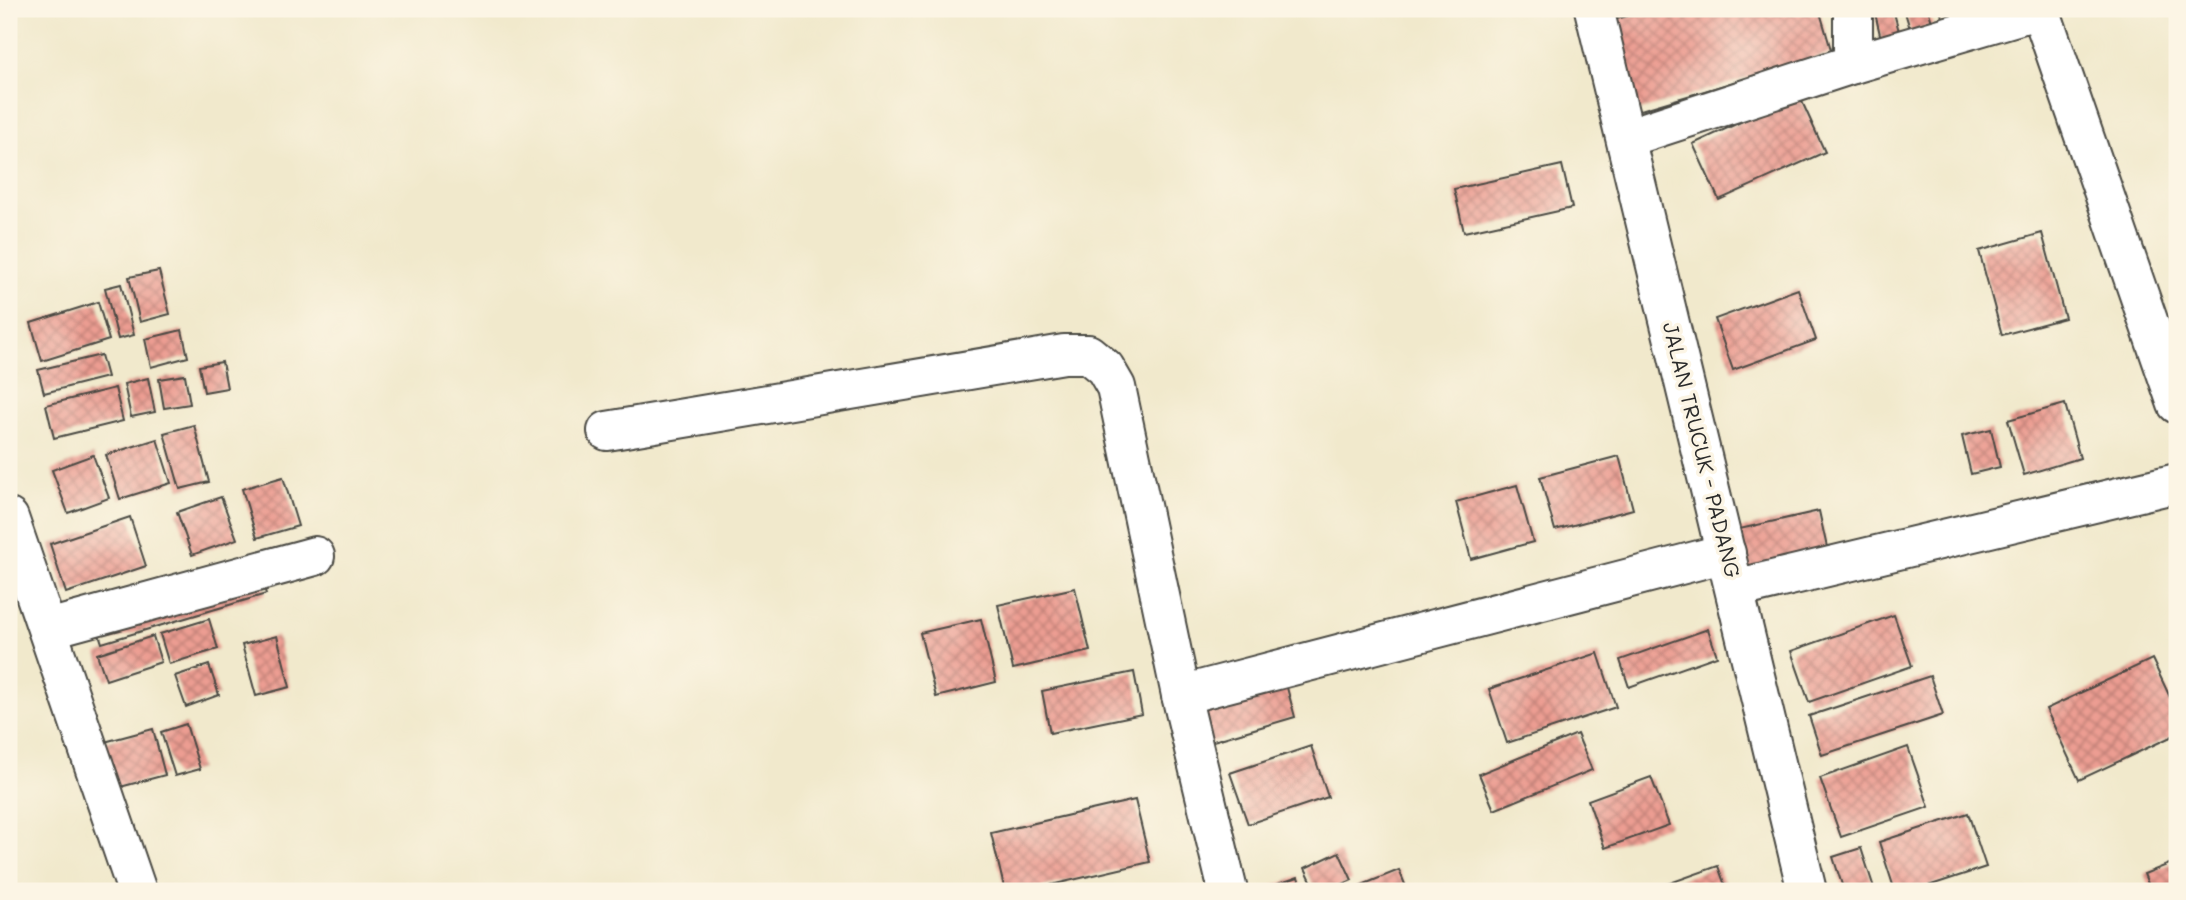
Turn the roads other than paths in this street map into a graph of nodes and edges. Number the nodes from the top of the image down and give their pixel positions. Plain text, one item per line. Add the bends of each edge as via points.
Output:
1 (1594, 9) edge
2 (1853, 9) edge
3 (1853, 65) junction
4 (1626, 138) junction
5 (2177, 404) edge
6 (607, 431) dead end
7 (2177, 483) edge
8 (9, 517) edge
9 (315, 556) dead end
10 (1730, 571) junction
11 (48, 629) junction
12 (1181, 695) junction
13 (137, 891) edge
14 (1228, 891) edge
15 (1807, 891) edge

1 - 4 street, JALAN TRUCUK - PADANG
2 - 3 street
3 - 4 street
3 - 5 street via 2040,9
4 - 10 street, JALAN TRUCUK - PADANG
6 - 12 street via 1064,354 1088,354 1105,368 1116,387
7 - 10 street
8 - 11 street
9 - 11 street
10 - 12 street
10 - 15 street, JALAN TRUCUK - PADANG
11 - 13 street
12 - 14 street

